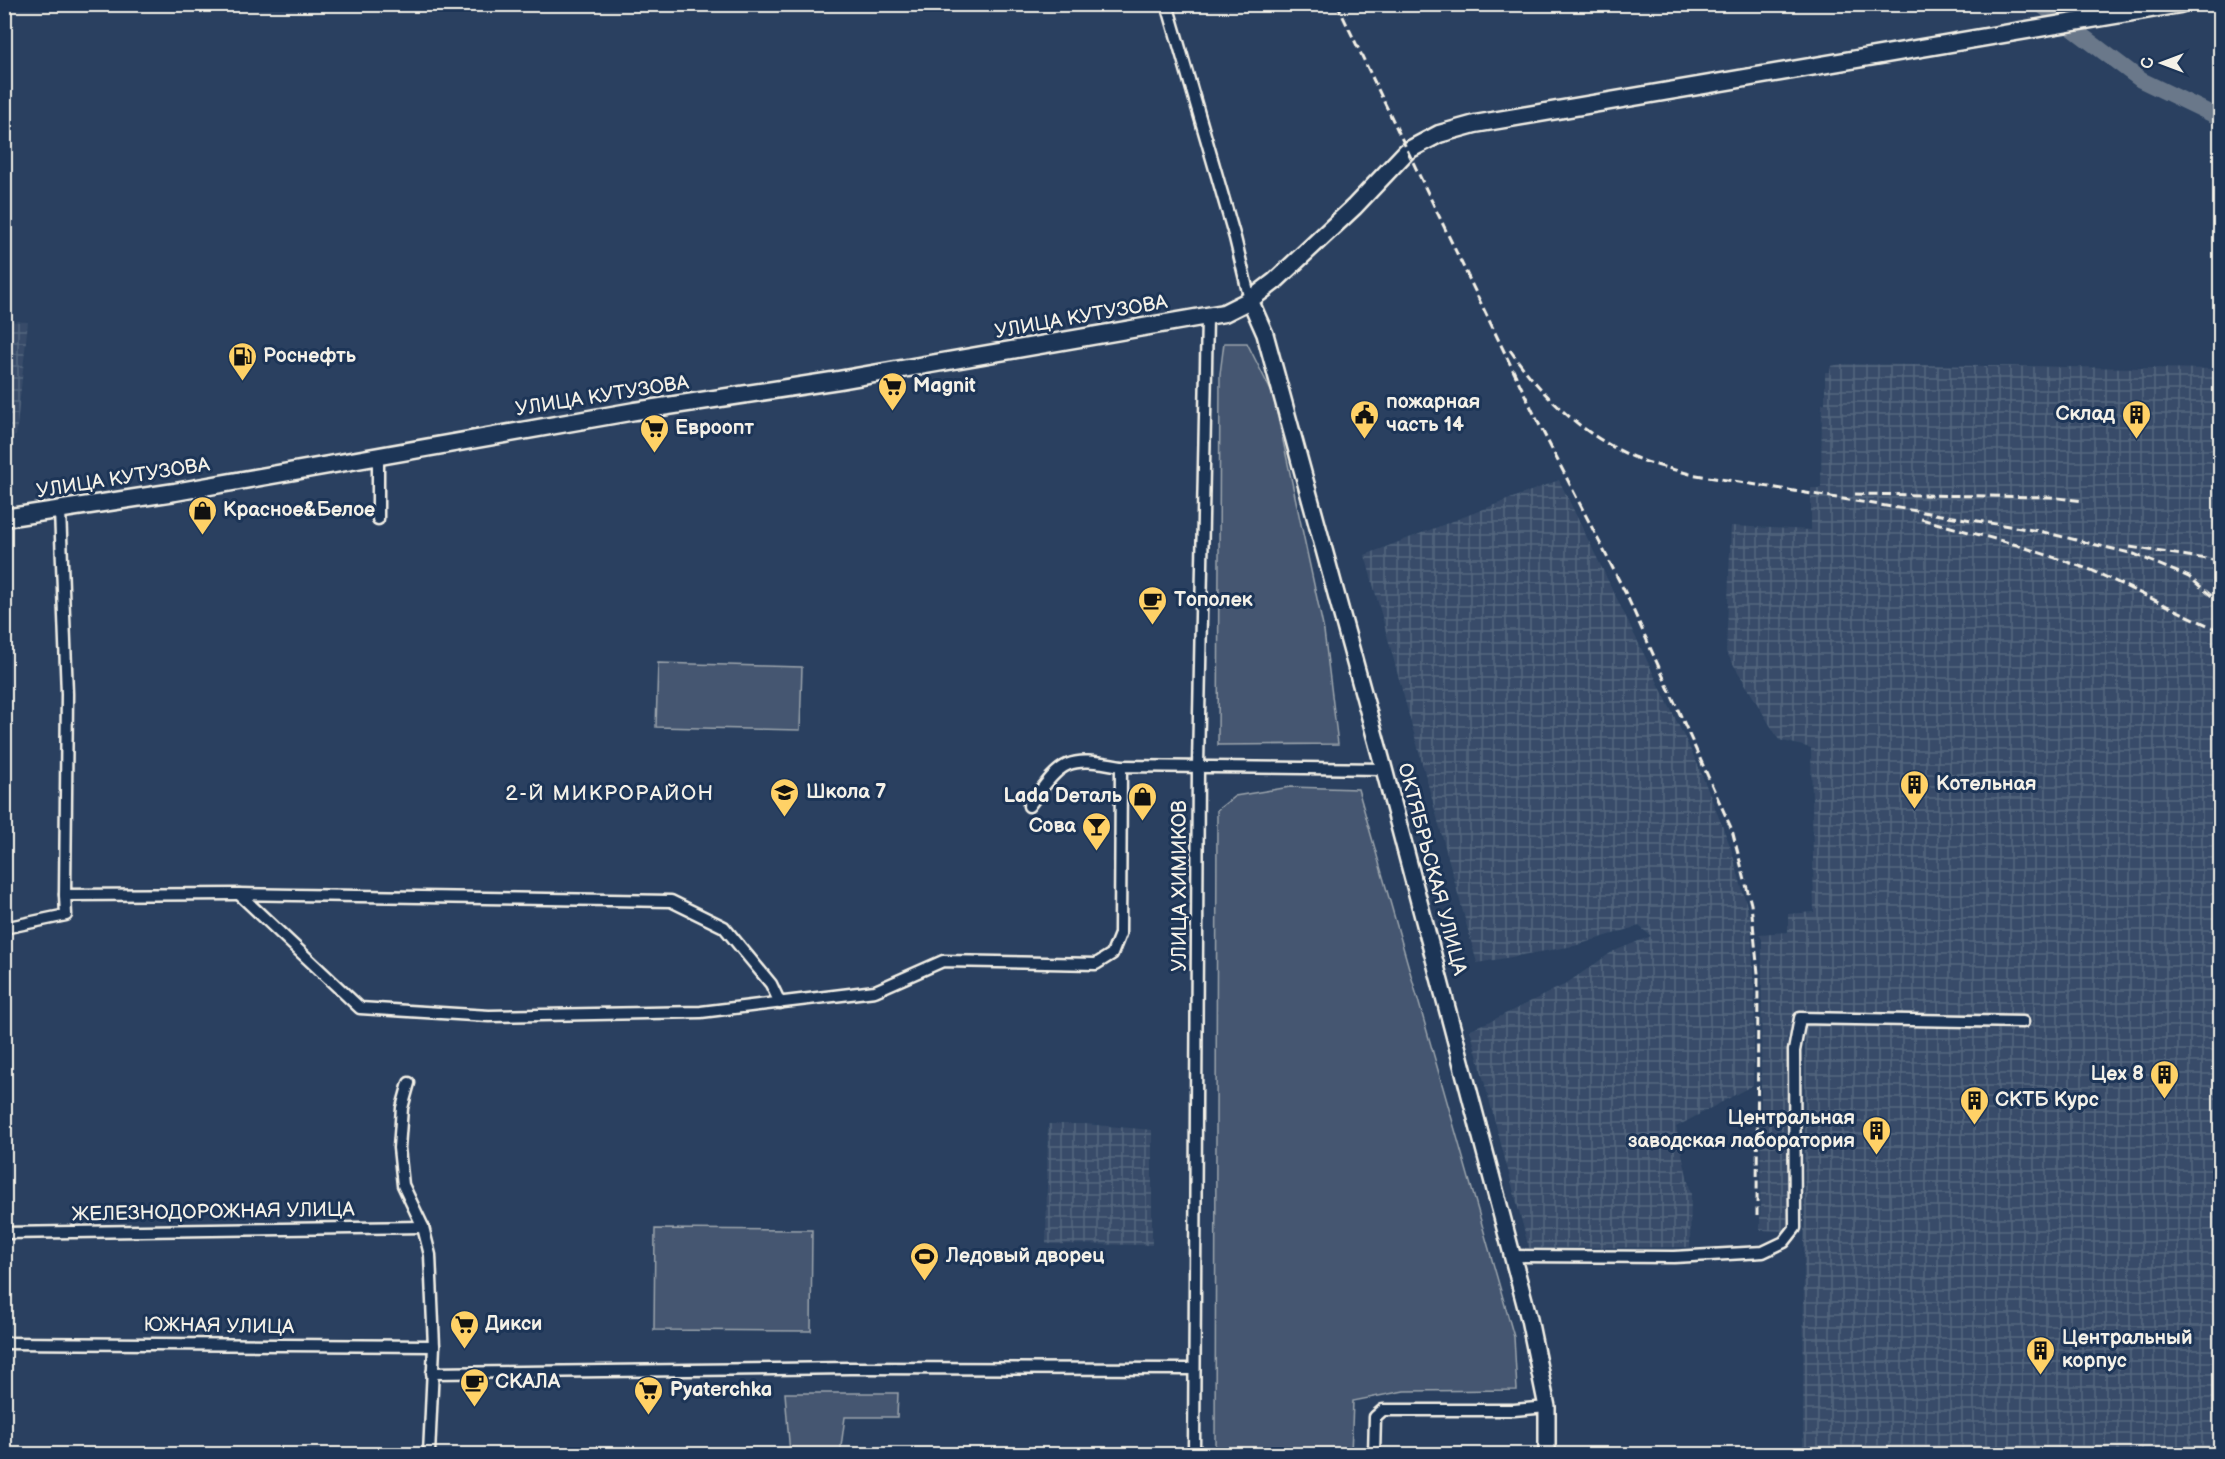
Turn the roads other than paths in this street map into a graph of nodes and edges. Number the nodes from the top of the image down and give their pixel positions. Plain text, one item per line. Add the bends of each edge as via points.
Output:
1 (1167, 4) edge
2 (2180, 4) edge
3 (1250, 300) junction
4 (1207, 317) junction
5 (378, 455) junction
6 (60, 510) junction
7 (4, 518) edge
8 (378, 519) dead end
9 (1121, 766) junction
10 (1198, 766) junction
11 (1384, 770) junction
12 (1029, 806) dead end
13 (238, 894) junction
14 (65, 895) junction
15 (4, 928) edge
16 (780, 1003) junction
17 (2023, 1022) dead end
18 (409, 1083) dead end
19 (423, 1227) junction
20 (4, 1233) edge
21 (1512, 1256) junction
22 (4, 1342) edge
23 (434, 1347) junction
24 (1194, 1369) junction
25 (432, 1373) junction
26 (1547, 1407) junction
27 (429, 1455) edge
28 (1194, 1455) edge
29 (1374, 1455) edge
30 (1547, 1455) edge

1 - 3 street
2 - 3 main road, УЛИЦА КУТУЗОВА via 1475,124 1439,134 1400,157 1319,240
3 - 4 main road, УЛИЦА КУТУЗОВА
3 - 11 main road, ОКТЯБРЬСКАЯ УЛИЦА via 1265,334
4 - 5 main road, УЛИЦА КУТУЗОВА
4 - 10 street, УЛИЦА ХИМИКОВ
5 - 6 main road, УЛИЦА КУТУЗОВА
5 - 8 street
6 - 7 main road, УЛИЦА КУТУЗОВА
6 - 14 street via 67,694
9 - 10 street
9 - 12 street via 1073,762 1052,775
9 - 16 street via 1120,934 1112,954 1096,964 944,961 875,991
10 - 11 street
10 - 24 street, УЛИЦА ХИМИКОВ
11 - 21 main road, ОКТЯБРЬСКАЯ УЛИЦА
13 - 14 street
13 - 16 street via 671,901 724,927 771,984
13 - 16 street via 360,1008 489,1016 701,1012
14 - 15 street via 66,915
17 - 21 street via 1800,1018 1794,1051 1795,1228 1784,1242 1763,1252 1674,1257
18 - 19 street via 402,1108 399,1148 403,1185
19 - 20 street, ЖЕЛЕЗНОДОРОЖНАЯ УЛИЦА
19 - 23 street via 430,1255
21 - 26 main road, ОКТЯБРЬСКАЯ УЛИЦА
22 - 23 street, ЮЖНАЯ УЛИЦА
23 - 25 street
24 - 25 street
24 - 28 street, УЛИЦА ХИМИКОВ
25 - 27 street
26 - 29 street via 1383,1410 1375,1417
26 - 30 main road, ОКТЯБРЬСКАЯ УЛИЦА

